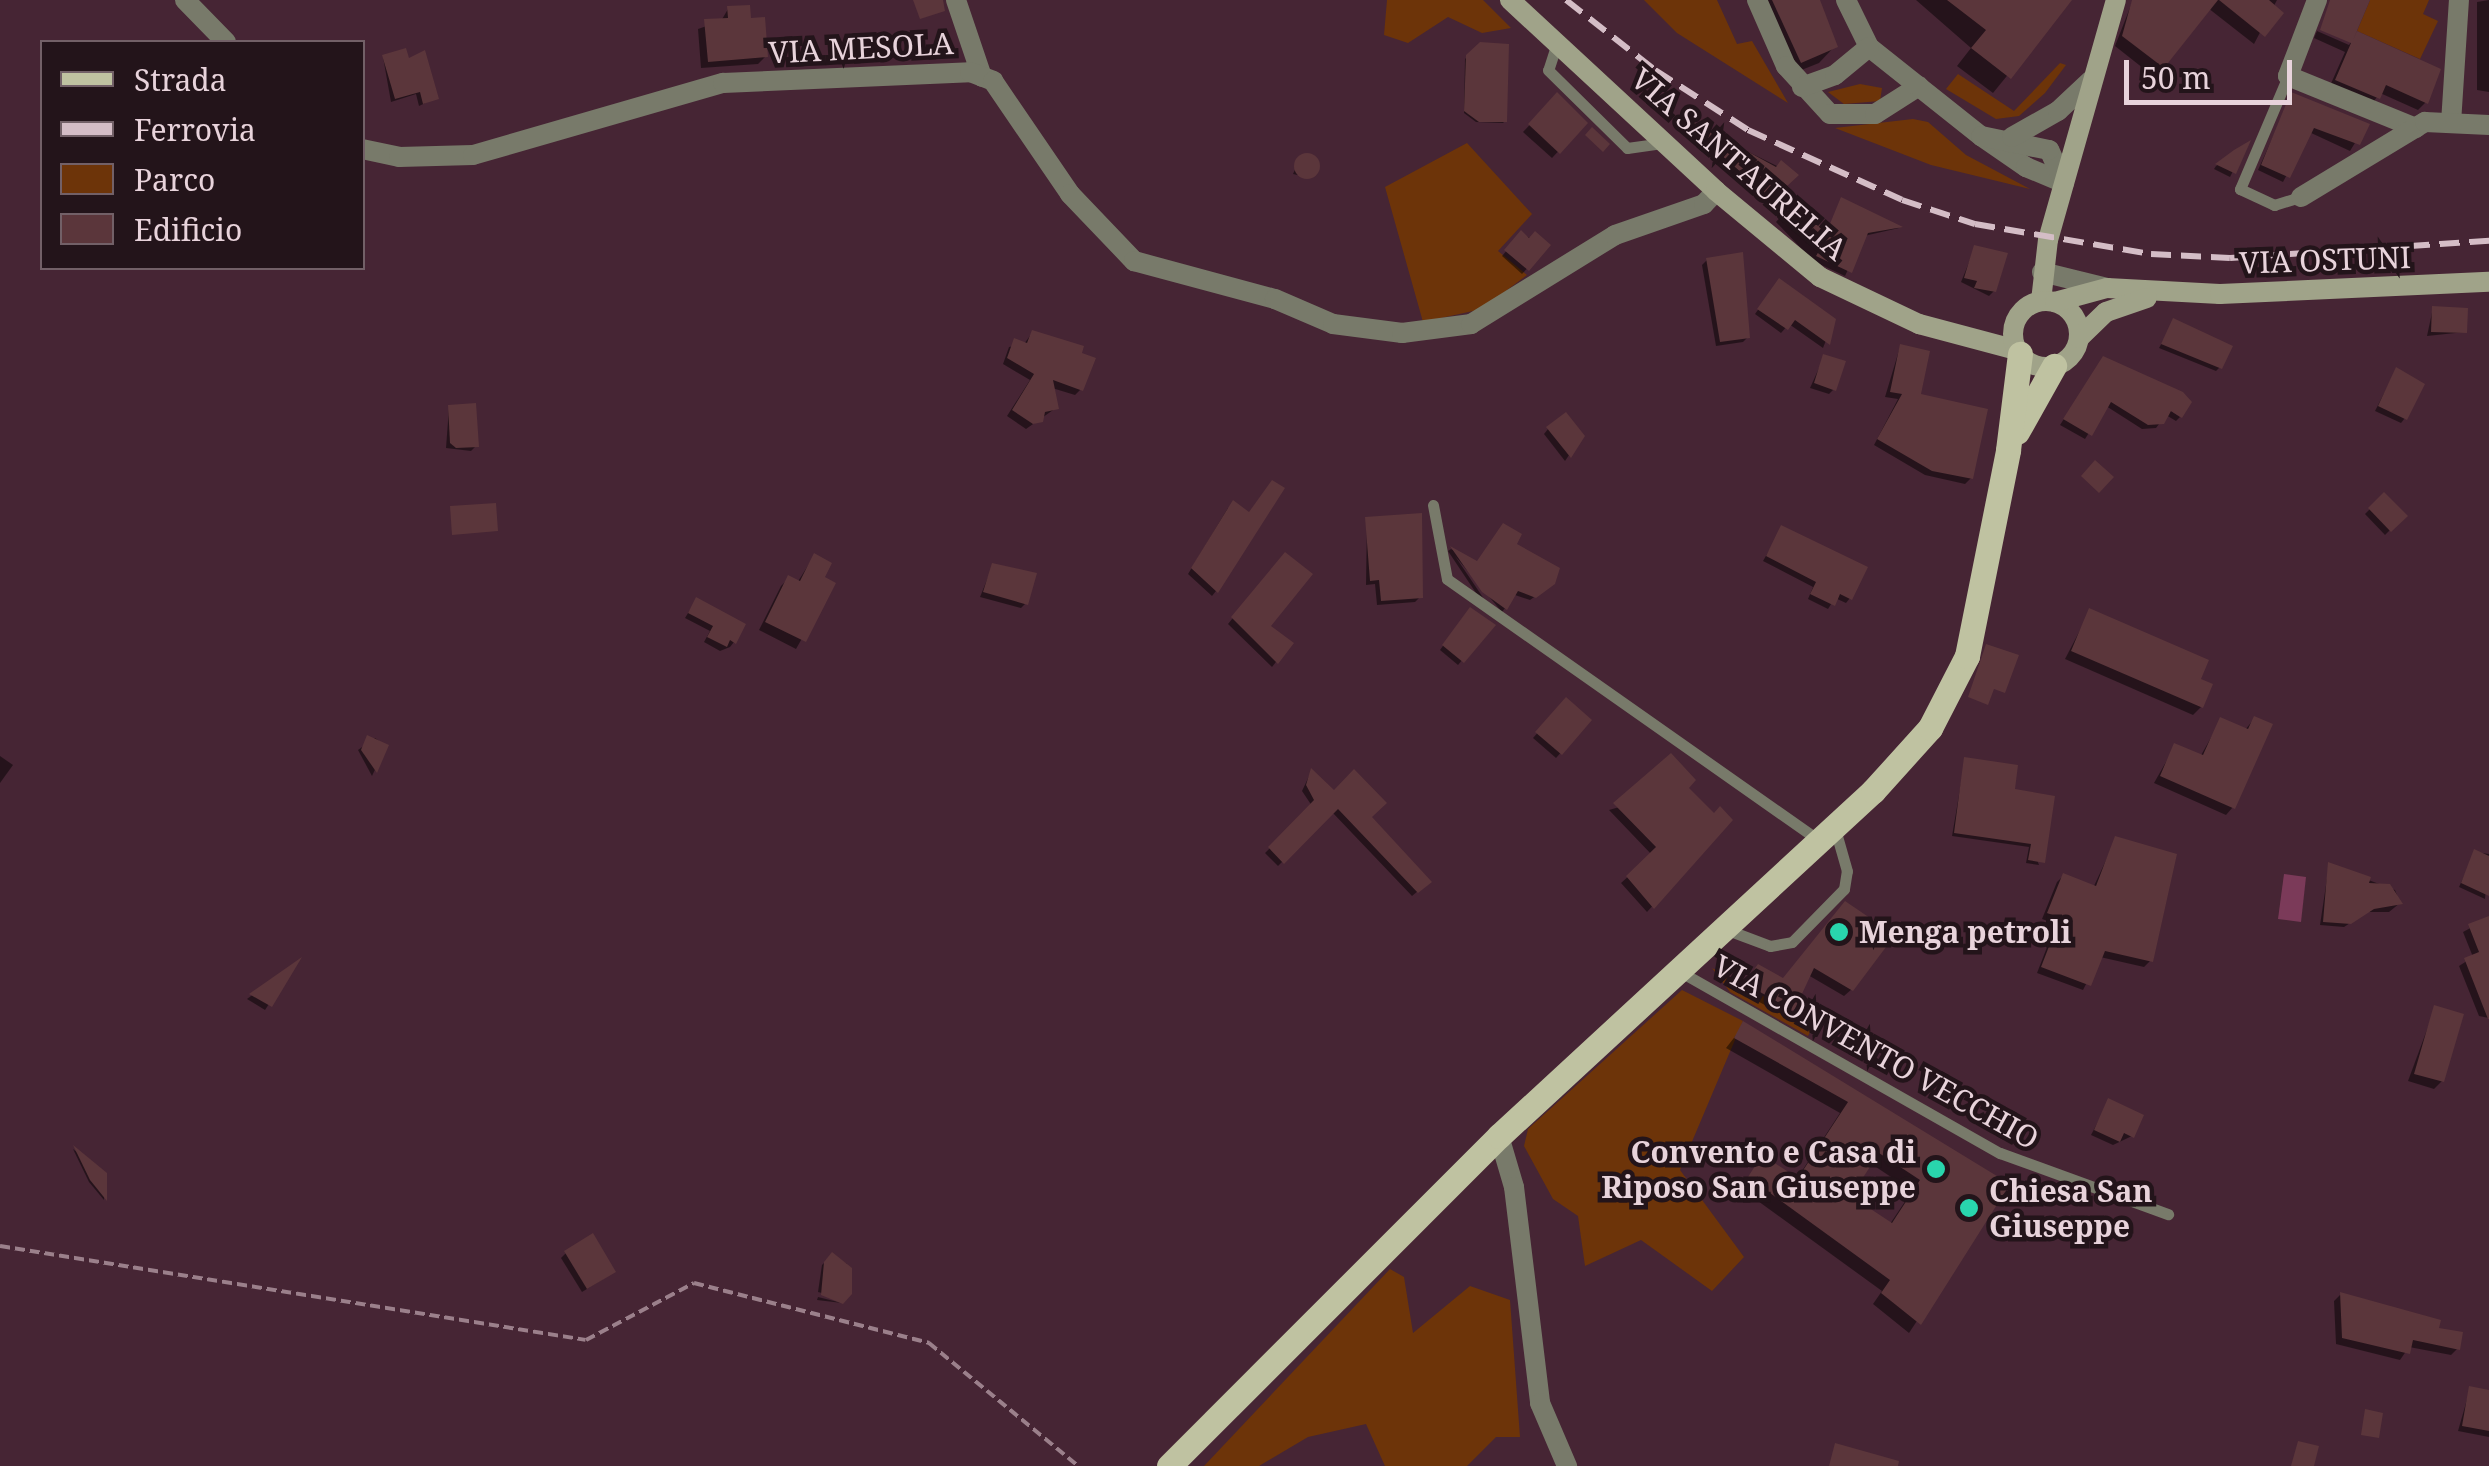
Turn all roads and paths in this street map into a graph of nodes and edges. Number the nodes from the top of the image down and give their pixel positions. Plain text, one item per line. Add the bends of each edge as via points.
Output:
1 (185, 0) edge
2 (956, 0) edge
3 (1510, 0) edge
4 (1757, 0) edge
5 (1846, 0) edge
6 (2116, 0) edge
7 (2317, 0) edge
8 (2459, 0) edge
9 (224, 40) edge
10 (1869, 47) junction
11 (982, 76) junction
12 (2288, 76) junction
13 (2091, 80) junction
14 (1919, 86) junction
15 (1802, 87) junction
16 (2452, 123) junction
17 (2489, 125) edge
18 (2416, 128) junction
19 (1982, 136) junction
20 (2009, 138) junction
21 (365, 149) edge
22 (2064, 183) junction
23 (1716, 191) junction
24 (2302, 197) joint
25 (2042, 272) junction
26 (2489, 282) edge
27 (2107, 288) junction
28 (2163, 294) junction
29 (2048, 301) junction
30 (2017, 318) junction
31 (1954, 330) junction
32 (2079, 338) junction
33 (2018, 352) junction
34 (2054, 366) junction
35 (2008, 450) junction
36 (1432, 505) dead end
37 (1826, 833) junction
38 (1721, 928) junction
39 (1676, 969) junction
40 (1499, 1136) junction
41 (2168, 1214) dead end
42 (0, 1246) edge
43 (1078, 1466) edge
44 (1169, 1466) edge
45 (1567, 1466) edge

1 - 9 street
2 - 11 street
3 - 23 main road, VIA SANT'AURELIA
4 - 15 street
5 - 10 street
6 - 13 main road
7 - 12 street
8 - 16 street
10 - 14 street
10 - 15 street via 1835,75
11 - 21 street, VIA MESOLA via 723,84 474,155 399,157
11 - 23 street, VIA MESOLA via 993,81 1070,194 1134,261 1275,298 1333,324 1402,333 1471,324 1615,235 1704,204
12 - 18 street
12 - 24 lane via 2240,189 2274,205
13 - 20 street via 2058,112
13 - 22 main road
14 - 15 street via 1874,114 1830,114
14 - 19 street
16 - 17 street
16 - 18 street
18 - 24 street
19 - 20 street
19 - 22 street
20 - 22 street via 2049,150
22 - 25 main road
23 - 31 main road, VIA SANT'AURELIA via 1820,277 1860,300
25 - 27 street
25 - 29 main road
26 - 28 main road, VIA OSTUNI
27 - 28 main road
27 - 29 main road
28 - 32 main road via 2106,312
29 - 30 main road
29 - 32 main road via 2074,316
30 - 31 main road
30 - 33 main road
31 - 33 main road, VIA SANT'AURELIA
32 - 34 main road via 2070,356
33 - 34 main road via 2031,363
33 - 35 main road
34 - 35 main road
35 - 37 main road via 1956,681 1930,728
36 - 37 lane via 1447,579
37 - 38 main road
37 - 38 lane via 1847,871 1844,889 1792,942 1770,946
38 - 39 main road
39 - 40 main road
39 - 41 lane, VIA CONVENTO VECCHIO via 2000,1153
40 - 44 main road
40 - 45 street via 1514,1188 1540,1403
42 - 43 path via 586,1340 694,1283 929,1343

